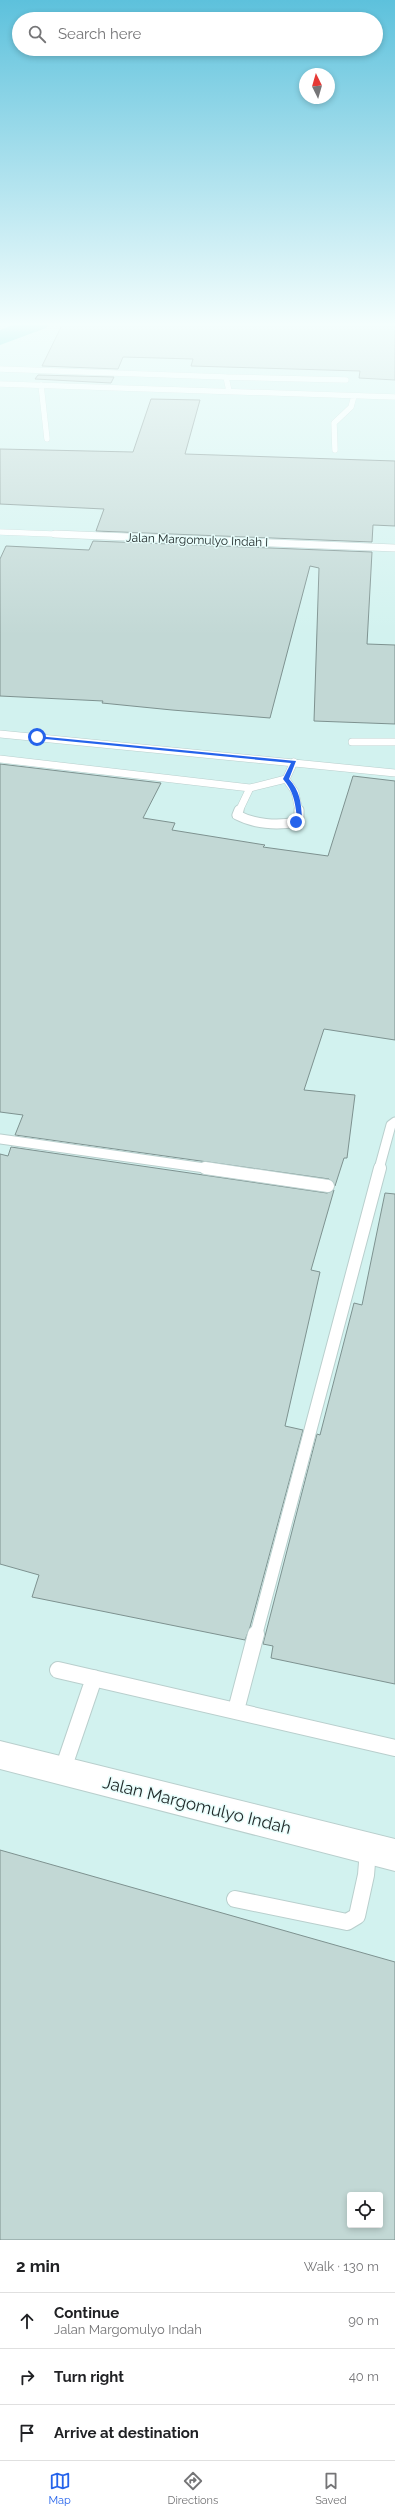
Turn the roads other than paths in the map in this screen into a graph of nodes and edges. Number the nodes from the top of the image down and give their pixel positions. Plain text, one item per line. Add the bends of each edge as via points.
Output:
1 (46, 428) edge
2 (334, 428) edge
3 (47, 439) dead end
4 (335, 450) dead end
5 (0, 532) edge
6 (395, 548) edge
7 (0, 734) edge
8 (352, 742) dead end
9 (395, 742) edge
10 (0, 759) edge
11 (294, 762) junction
12 (395, 773) edge
13 (286, 779) junction
14 (250, 788) junction
15 (395, 1122) edge
16 (0, 1139) edge
17 (328, 1186) dead end
18 (58, 1670) dead end
19 (94, 1678) junction
20 (236, 1710) junction
21 (395, 1748) edge
22 (0, 1755) edge
23 (63, 1771) junction
24 (382, 1851) edge
25 (235, 1899) dead end

1 - 3 lane
2 - 4 lane
5 - 6 lane, Jalan Margomulyo Indah I
7 - 11 lane
8 - 9 lane
10 - 14 lane
11 - 12 lane
11 - 13 lane
13 - 14 lane
13 - 14 lane via 293,787 299,805 299,818 293,823 246,820 239,817 237,813
15 - 20 lane via 391,1125
16 - 17 lane
18 - 19 lane
19 - 20 lane
19 - 23 lane
20 - 21 lane
22 - 23 street, Jalan Margomulyo Indah
23 - 24 street, Jalan Margomulyo Indah
24 - 25 lane via 363,1888 357,1916 353,1920 339,1922

